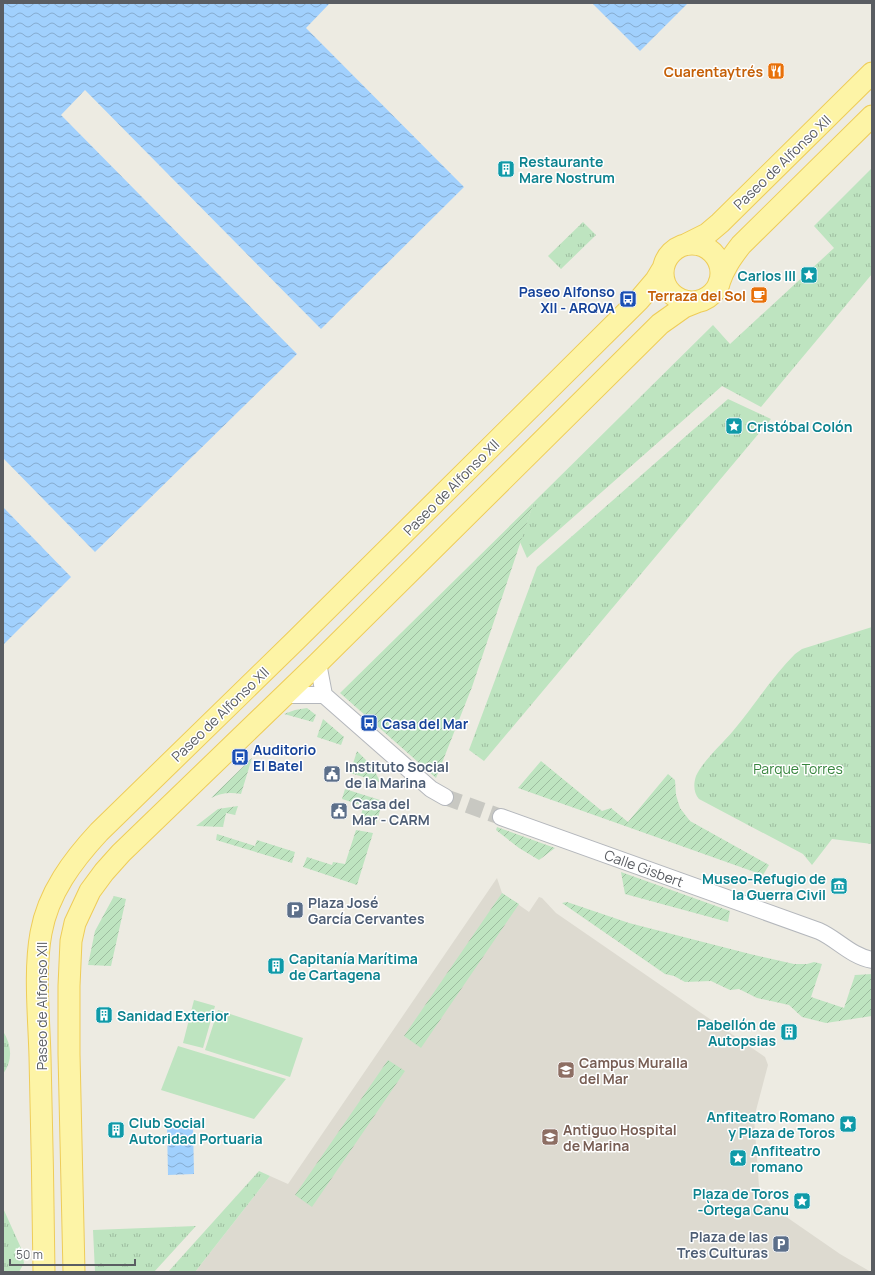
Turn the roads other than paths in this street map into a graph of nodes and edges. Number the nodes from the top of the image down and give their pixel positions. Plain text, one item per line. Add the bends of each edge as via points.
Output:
1 (872, 73) edge
2 (872, 116) edge
3 (687, 244) junction
4 (662, 270) junction
5 (719, 283) junction
6 (699, 301) junction
7 (296, 640) junction
8 (318, 663) junction
9 (324, 695) junction
10 (284, 696) junction
11 (445, 797) tunnel mouth
12 (501, 817) tunnel mouth
13 (872, 960) edge
14 (44, 1272) edge
15 (74, 1272) edge

1 - 3 main road, Paseo de Alfonso XII via 720,223 707,234
2 - 5 main road via 730,258
3 - 4 main road via 676,248 668,255
3 - 5 main road via 698,244 708,248 716,256 721,272
4 - 6 main road via 663,282 673,295 688,302
4 - 7 main road, Paseo de Alfonso XII via 639,300
5 - 6 main road via 713,293
6 - 8 main road, Paseo de Alfonso XII via 684,307 660,324
7 - 8 main road
7 - 14 main road, Paseo de Alfonso XII via 99,832 79,853 54,894 41,932 38,959
8 - 9 street
8 - 10 main road, Paseo de Alfonso XII
9 - 10 street
9 - 11 street via 431,789
10 - 15 main road, Paseo de Alfonso XII via 108,867 90,891 75,923 71,940 69,1006
12 - 13 street, Calle Gisbert via 818,931 854,953

